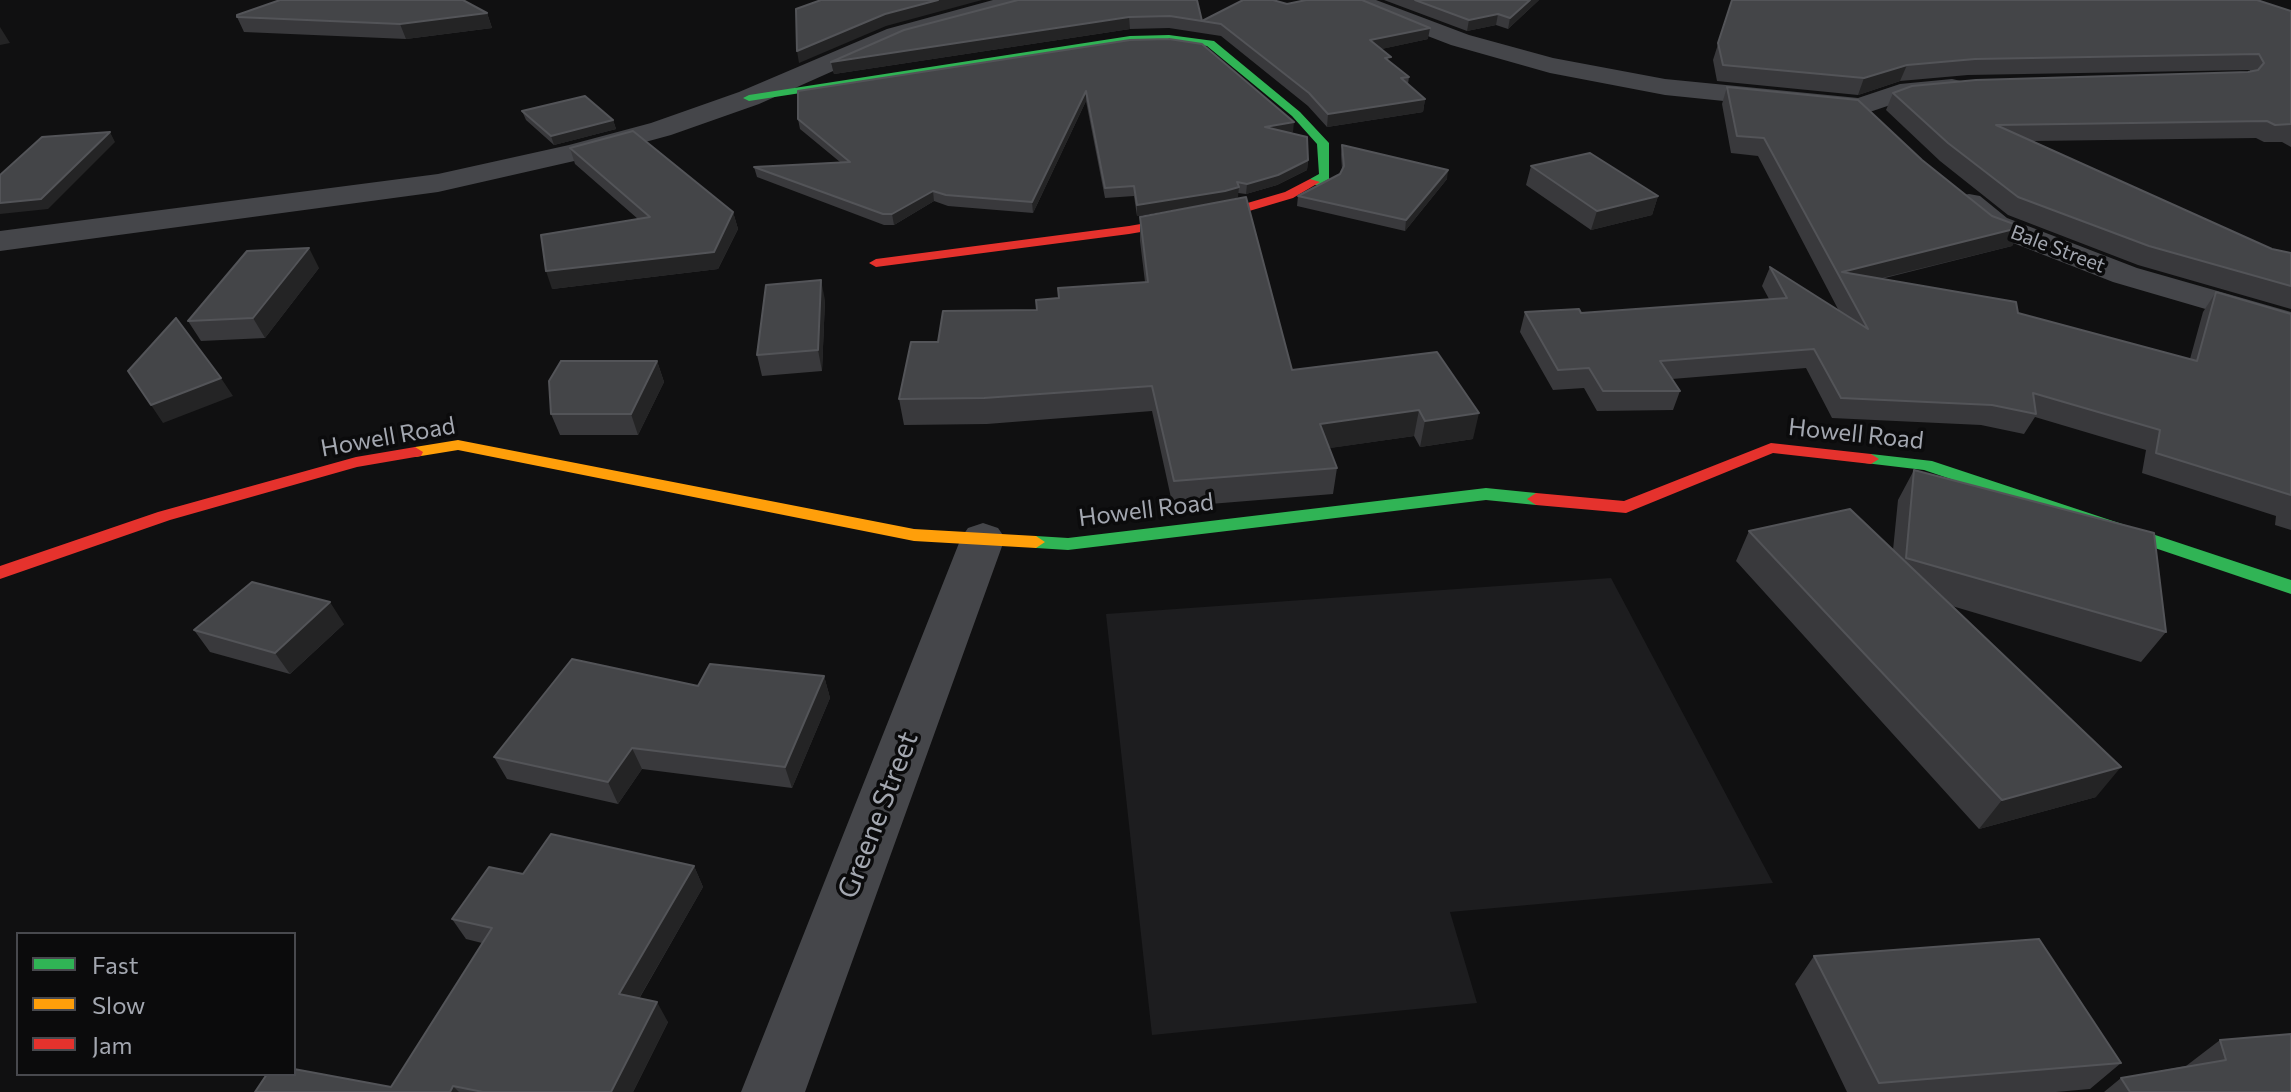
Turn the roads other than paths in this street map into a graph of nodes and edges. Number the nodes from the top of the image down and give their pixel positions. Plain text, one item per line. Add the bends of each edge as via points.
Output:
1 (1023, 0) edge
2 (1355, 0) edge
3 (1984, 85) edge
4 (749, 98) junction
5 (1950, 188) edge
6 (0, 241) edge
7 (876, 263) dead end
8 (2291, 323) edge
9 (983, 538) junction
10 (0, 573) edge
11 (2291, 587) edge
12 (773, 1092) edge

1 - 4 street via 896,34
2 - 3 street via 1460,40 1550,65 1872,118 1900,92
4 - 6 street via 661,129 438,183
4 - 7 street via 1130,39 1169,38 1210,43 1323,143 1325,176 1289,195 1229,213
5 - 8 street, Bale Street via 1996,225 2125,275
9 - 10 street, Howell Road via 914,535 458,445 311,474 164,516
9 - 11 street, Howell Road via 1068,544 1486,494 1626,507 1771,448 1926,465
9 - 12 street, Greene Street

